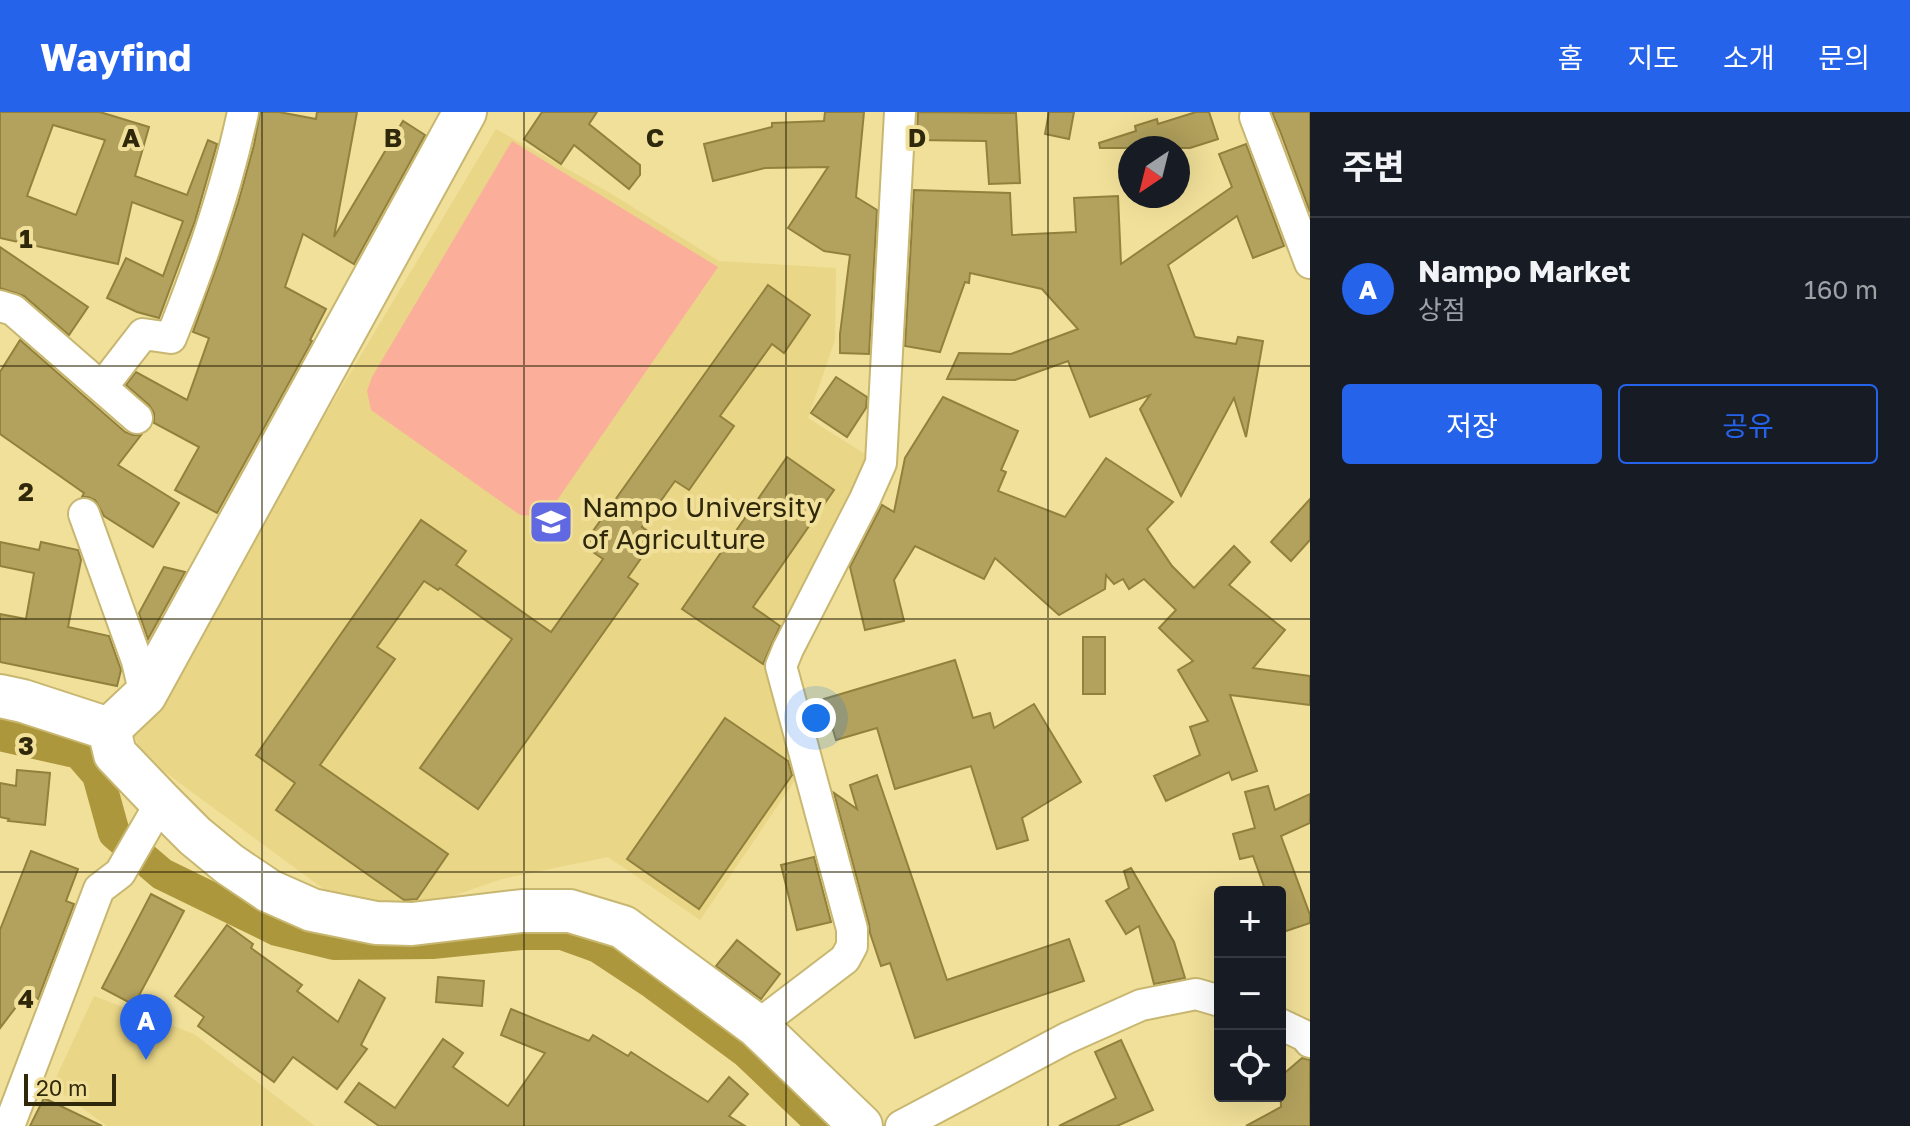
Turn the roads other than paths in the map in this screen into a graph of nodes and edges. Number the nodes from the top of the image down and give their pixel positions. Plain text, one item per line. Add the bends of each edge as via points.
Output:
1 (243, 112) edge
2 (465, 112) edge
3 (900, 112) edge
4 (1255, 117) dead end
5 (1310, 263) edge
6 (0, 306) edge
7 (102, 387) junction
8 (137, 418) dead end
9 (84, 514) dead end
10 (145, 695) junction
11 (0, 696) edge
12 (109, 729) junction
13 (154, 816) junction
14 (1214, 999) edge
15 (757, 1026) junction
16 (1286, 1027) edge
17 (1310, 1042) edge
18 (845, 1120) edge
19 (9, 1126) edge
20 (901, 1126) edge

1 - 7 street via 234,155 171,338 143,334
2 - 10 street
3 - 15 street via 881,463 781,666 852,929 852,946 845,959
4 - 5 street
6 - 7 street via 13,310
7 - 8 street
9 - 10 street
10 - 12 street
11 - 12 street
12 - 13 street via 115,754
13 - 15 street via 195,836 269,891 312,910 376,923 412,924 570,911 623,927
13 - 19 street via 120,873 99,889
14 - 20 street via 1196,994 1141,1005
15 - 18 street
16 - 17 street

